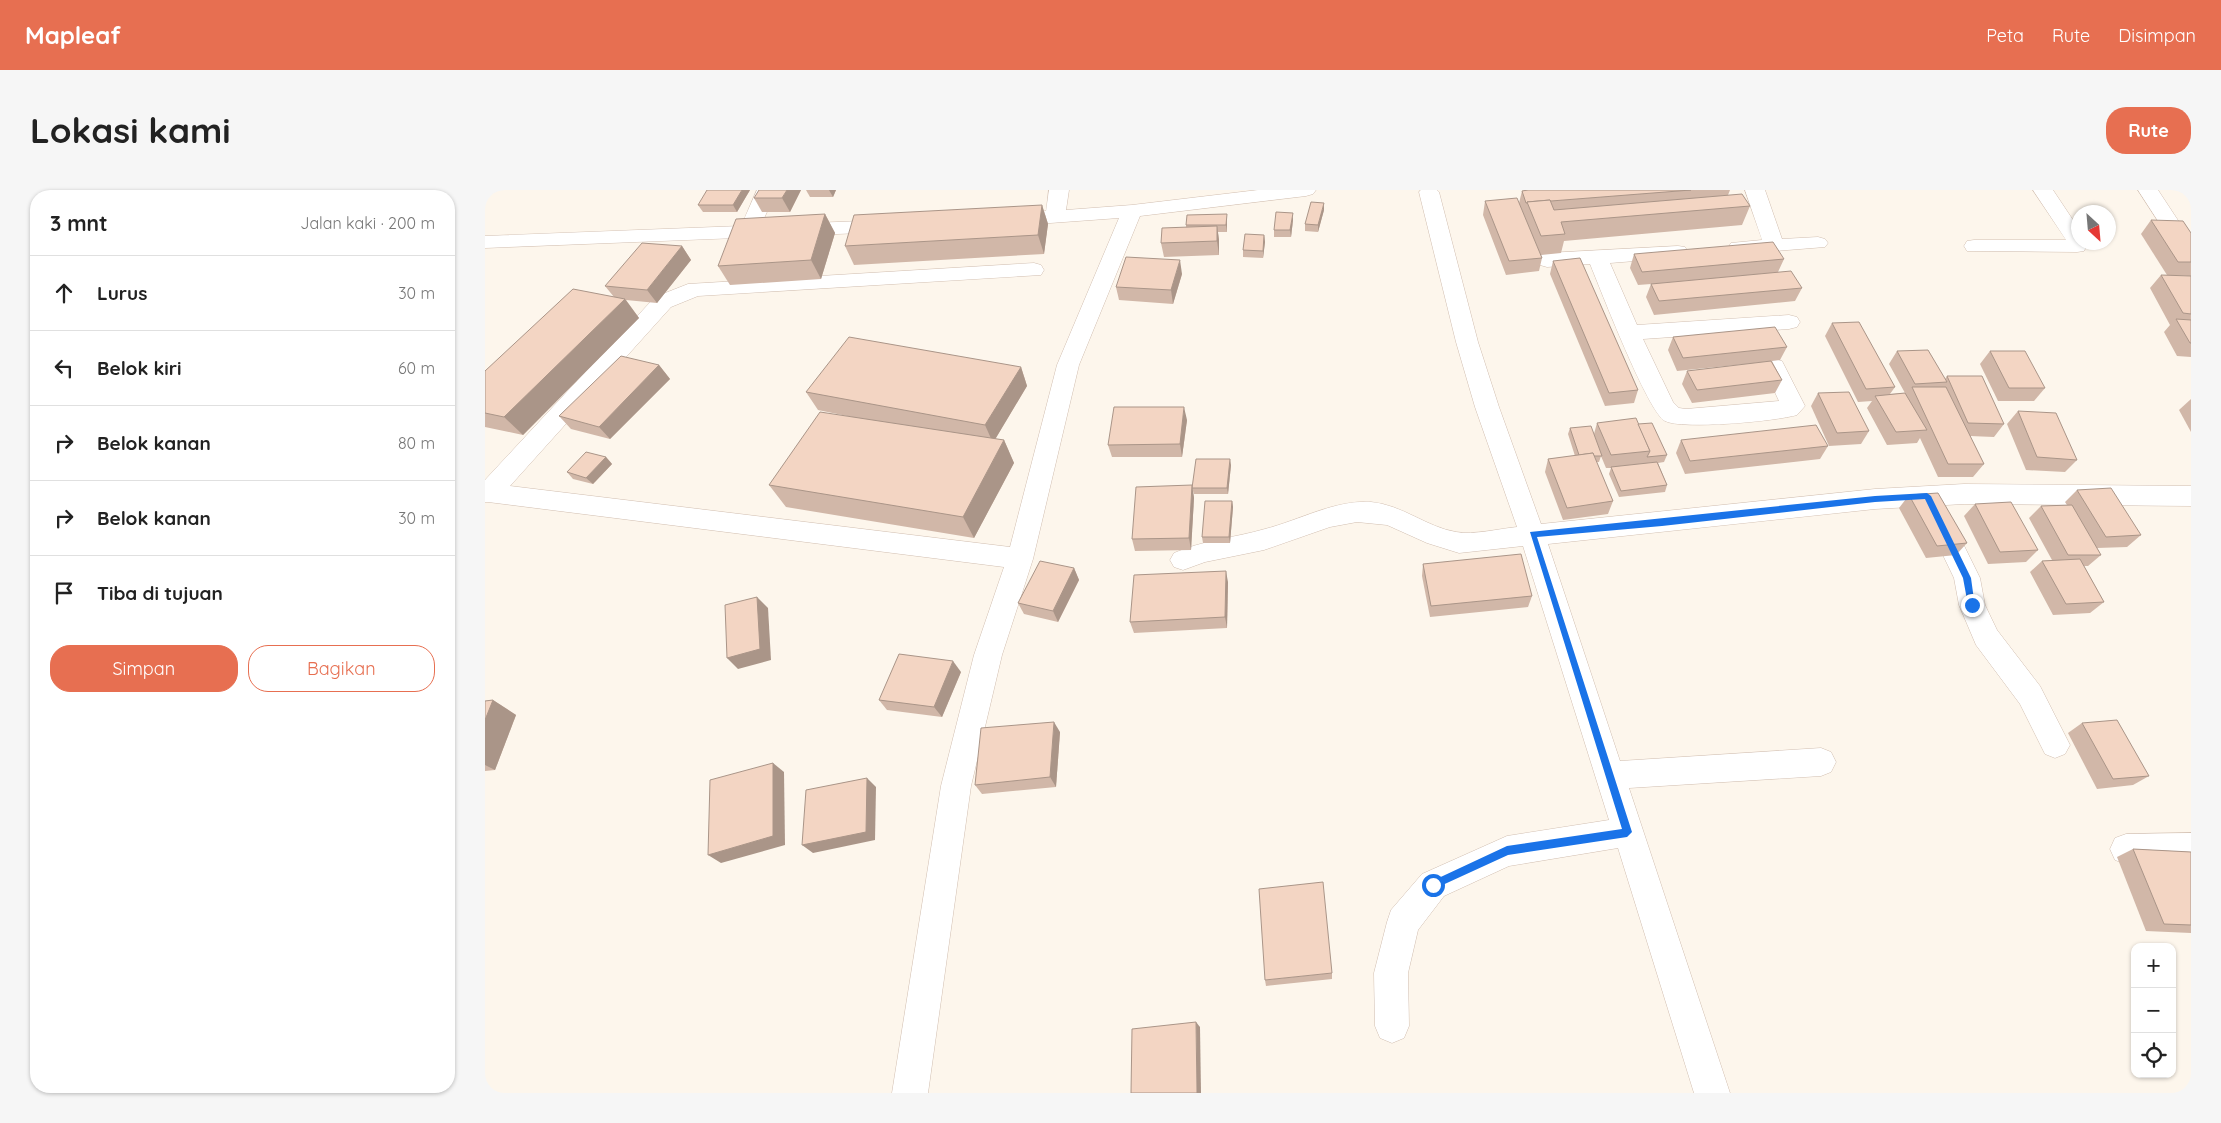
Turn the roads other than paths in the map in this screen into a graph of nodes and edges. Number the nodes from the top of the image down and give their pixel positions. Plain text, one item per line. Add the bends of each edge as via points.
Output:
1 (767, 190) edge
2 (1059, 190) edge
3 (1306, 190) edge
4 (1755, 190) edge
5 (2043, 190) edge
6 (2148, 190) edge
7 (1431, 191) edge
8 (1132, 211) junction
9 (1055, 218) junction
10 (985, 221) edge
11 (906, 225) edge
12 (748, 232) junction
13 (485, 242) edge
14 (1818, 242) dead end
15 (1774, 246) junction
16 (1973, 246) dead end
17 (1597, 256) junction
18 (2191, 256) edge
19 (1547, 260) edge
20 (1034, 270) dead end
21 (1789, 322) dead end
22 (1629, 333) junction
23 (1774, 367) edge
24 (486, 493) edge
25 (1927, 496) junction
26 (2191, 496) edge
27 (1532, 534) junction
28 (1019, 559) junction
29 (1183, 560) dead end
30 (2055, 745) dead end
31 (1821, 762) dead end
32 (1609, 775) junction
33 (1627, 832) junction
34 (2191, 848) edge
35 (2126, 850) dead end
36 (1392, 1026) dead end
37 (910, 1093) edge
38 (1713, 1093) edge

1 - 12 street
2 - 9 street
3 - 8 street
4 - 15 street
5 - 16 street via 2077,246
6 - 18 street
7 - 27 street via 1467,342
8 - 9 street
8 - 28 street via 1068,365
9 - 10 street
11 - 12 street
12 - 13 street
14 - 15 street
15 - 17 street
17 - 19 street
17 - 22 street
20 - 24 street via 695,289 663,302
21 - 22 street
22 - 23 street via 1664,407 1672,415 1686,417 1789,409 1793,406
24 - 28 street
25 - 26 street
25 - 27 street
25 - 30 street via 1967,578 1972,605 1986,637 2030,695
27 - 29 street via 1459,543 1392,516 1370,512 1345,515 1263,540 1199,552
27 - 32 street
28 - 37 street via 988,655 956,786
31 - 32 street
32 - 33 street
33 - 36 street via 1507,851 1433,885 1403,922 1391,973
33 - 38 street
34 - 35 street

